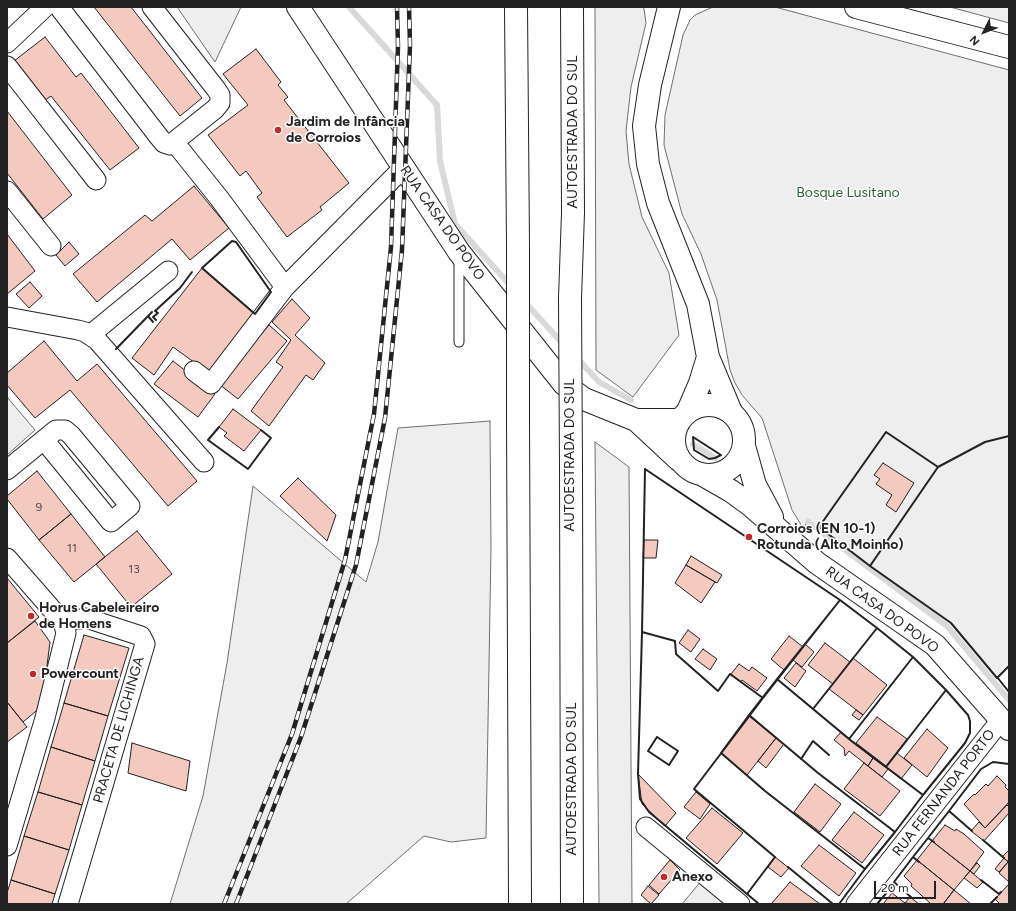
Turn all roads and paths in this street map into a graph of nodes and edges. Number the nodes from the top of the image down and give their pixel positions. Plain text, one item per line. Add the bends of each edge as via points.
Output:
1 (45, 7) edge
2 (59, 7) edge
3 (152, 7) edge
4 (298, 7) edge
5 (516, 7) edge
6 (572, 7) edge
7 (669, 7) edge
8 (856, 7) edge
9 (7, 43) edge
10 (1009, 47) edge
11 (7, 66) edge
12 (174, 143) junction
13 (403, 168) junction
14 (96, 180) dead end
15 (7, 191) edge
16 (51, 246) dead end
17 (459, 252) junction
18 (168, 271) dead end
19 (285, 287) junction
20 (7, 317) edge
21 (90, 335) junction
22 (459, 342) dead end
23 (708, 357) junction
24 (194, 371) dead end
25 (731, 412) junction
26 (684, 416) junction
27 (636, 420) junction
28 (44, 440) junction
29 (744, 446) junction
30 (680, 461) junction
31 (204, 462) dead end
32 (7, 470) edge
33 (703, 475) junction
34 (780, 532) junction
35 (7, 558) edge
36 (63, 622) junction
37 (1005, 725) edge
38 (11, 823) edge
39 (646, 827) dead end
40 (7, 846) edge
41 (68, 904) edge
42 (520, 904) edge
43 (572, 904) edge
44 (740, 904) edge
45 (856, 904) edge

1 - 9 street
2 - 12 street via 164,143
3 - 12 street via 220,95 220,103 215,109
4 - 13 main road, RUA CASA DO POVO
5 - 42 main road, bridge
6 - 43 main road, AUTOESTRADA DO SUL, bridge
7 - 23 main road via 650,86 645,120 648,164 658,203 698,304
8 - 10 main road
11 - 14 street
12 - 19 street
13 - 17 main road, RUA CASA DO POVO
13 - 19 street
15 - 16 street
17 - 22 lane
17 - 27 main road, RUA CASA DO POVO via 564,384 584,399
18 - 21 street
19 - 24 street via 211,384
20 - 21 street via 78,330
21 - 31 street
23 - 25 main road
23 - 26 main road via 700,383
25 - 26 main road via 721,406 710,404 698,406
25 - 29 main road via 744,433
26 - 27 main road, RUA CASA DO POVO
26 - 30 main road via 675,430 673,441
27 - 30 main road, RUA CASA DO POVO
28 - 28 street via 111,522 130,506 68,432 56,430
28 - 32 street
29 - 33 main road via 734,466 725,472
29 - 34 main road, RUA CASA DO POVO via 755,485
30 - 33 main road via 694,472
33 - 34 main road, RUA CASA DO POVO via 743,500
34 - 37 main road, RUA CASA DO POVO via 817,563 935,645
35 - 36 street
36 - 38 street via 66,638
36 - 41 street, PRACETA DE LICHINGA via 86,618 141,636 144,644
37 - 45 street, RUA FERNANDA PORTO
38 - 40 street
39 - 44 street

